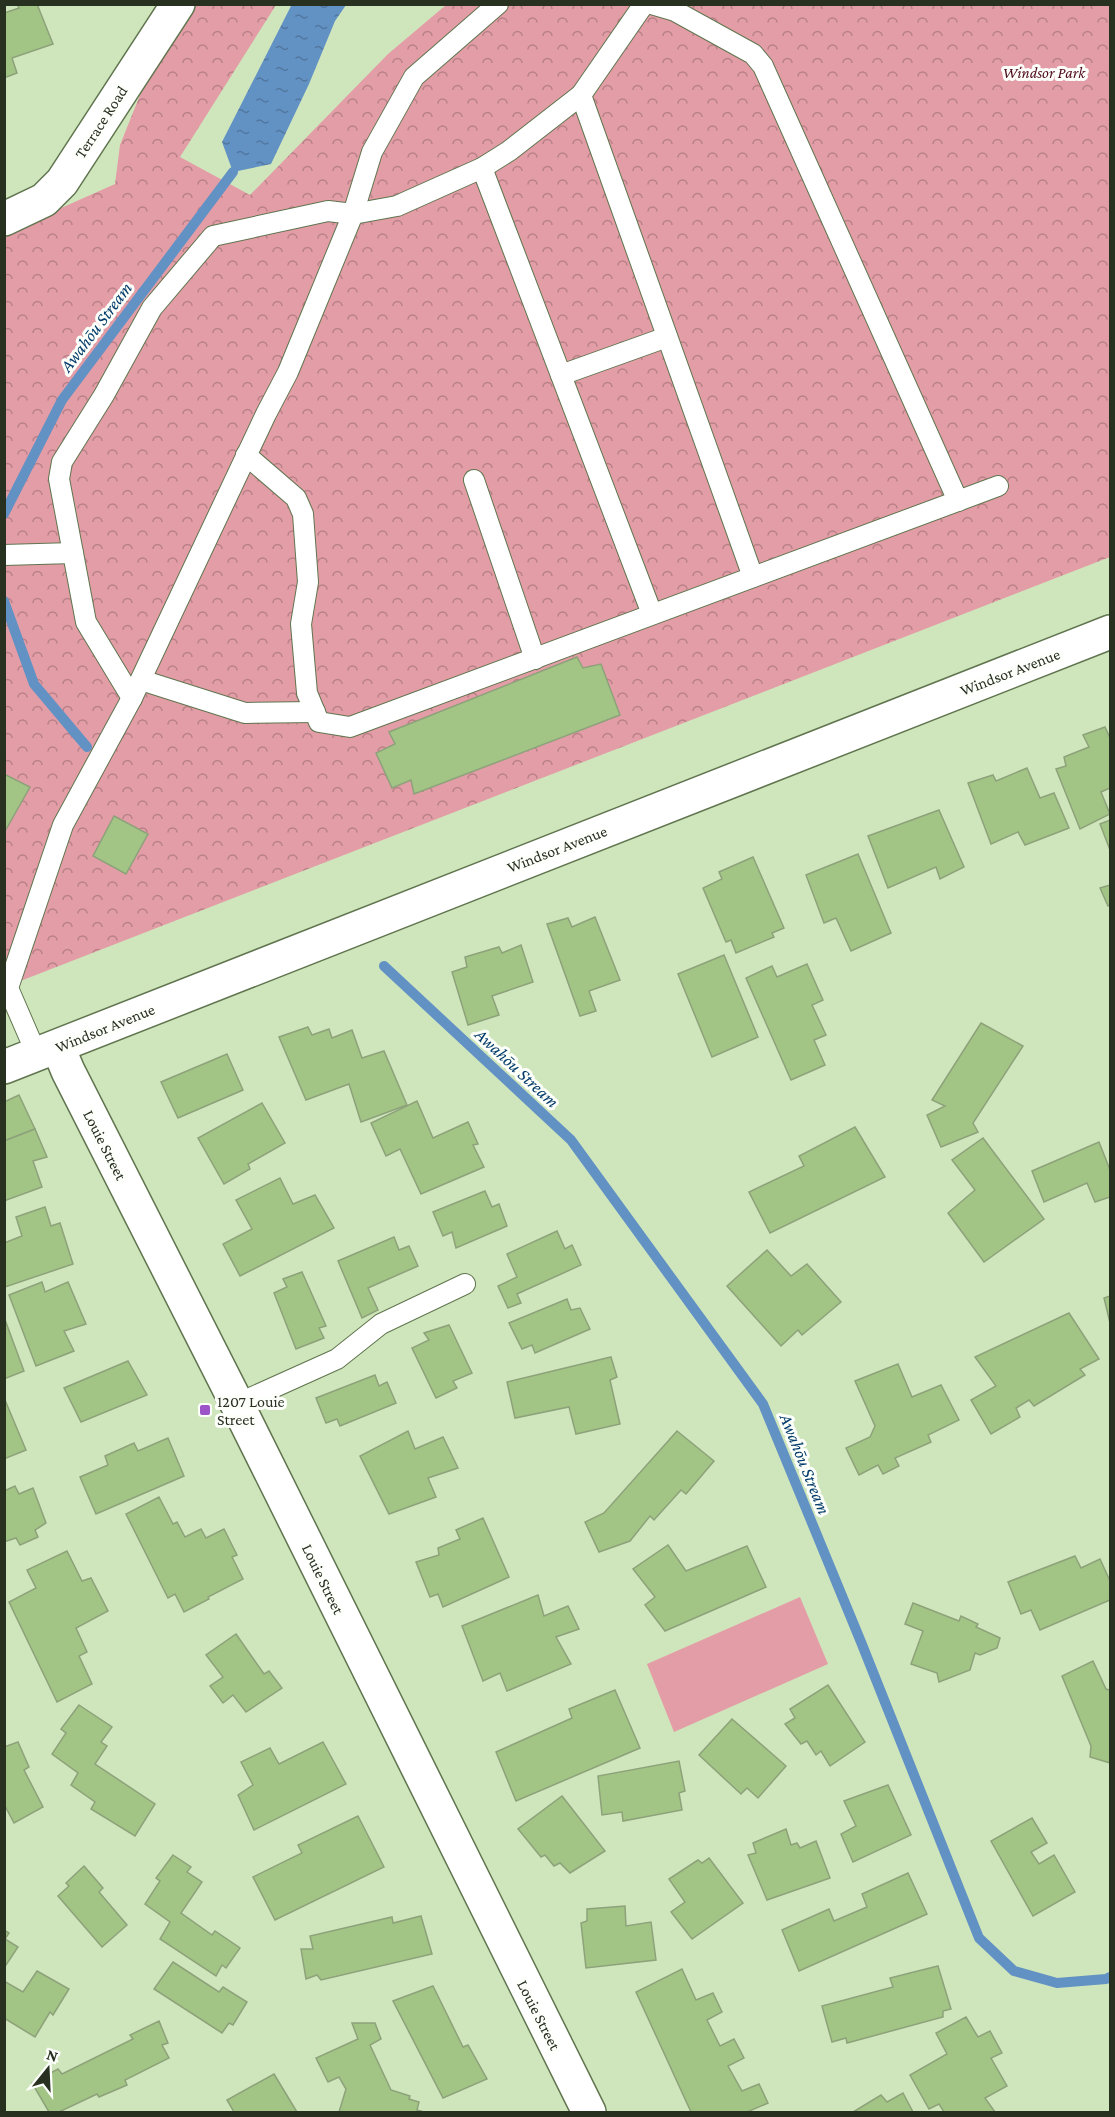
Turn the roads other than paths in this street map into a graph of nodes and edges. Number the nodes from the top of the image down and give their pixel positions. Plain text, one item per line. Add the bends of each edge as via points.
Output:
1 (178, 4) edge
2 (498, 4) edge
3 (644, 4) edge
4 (651, 4) edge
5 (581, 95) junction
6 (482, 168) junction
7 (352, 214) junction
8 (4, 219) edge
9 (668, 337) junction
10 (561, 375) junction
11 (246, 455) junction
12 (474, 480) dead end
13 (998, 486) dead end
14 (958, 501) junction
15 (73, 553) junction
16 (4, 555) edge
17 (753, 577) junction
18 (652, 615) junction
19 (1110, 633) edge
20 (535, 659) junction
21 (136, 689) junction
22 (315, 712) junction
23 (7, 989) edge
24 (47, 1051) junction
25 (4, 1067) edge
26 (465, 1284) dead end
27 (237, 1404) junction
28 (588, 2112) edge

1 - 8 street, Terrace Road via 62,182 44,200
2 - 7 lane via 414,77 372,152
3 - 5 lane
4 - 14 lane via 675,11 753,54 763,66
5 - 6 lane
5 - 9 lane
6 - 7 lane via 398,206
6 - 10 lane
7 - 11 lane via 288,372
7 - 15 lane via 327,211 213,236 152,308 62,462 59,478
9 - 10 lane
9 - 17 lane
10 - 18 lane
11 - 21 lane
11 - 22 lane via 296,498 303,514 308,582 301,624 307,693
12 - 20 lane
13 - 14 lane
14 - 17 lane
15 - 16 lane
15 - 21 lane via 86,622
17 - 18 lane
18 - 20 lane
19 - 24 street, Windsor Avenue
20 - 22 lane via 350,727 319,722
21 - 22 lane via 245,713
21 - 23 lane via 63,825
23 - 24 lane
24 - 25 street, Windsor Avenue
24 - 27 street, Louie Street via 68,1071
26 - 27 lane via 381,1324 337,1359
27 - 28 street, Louie Street

